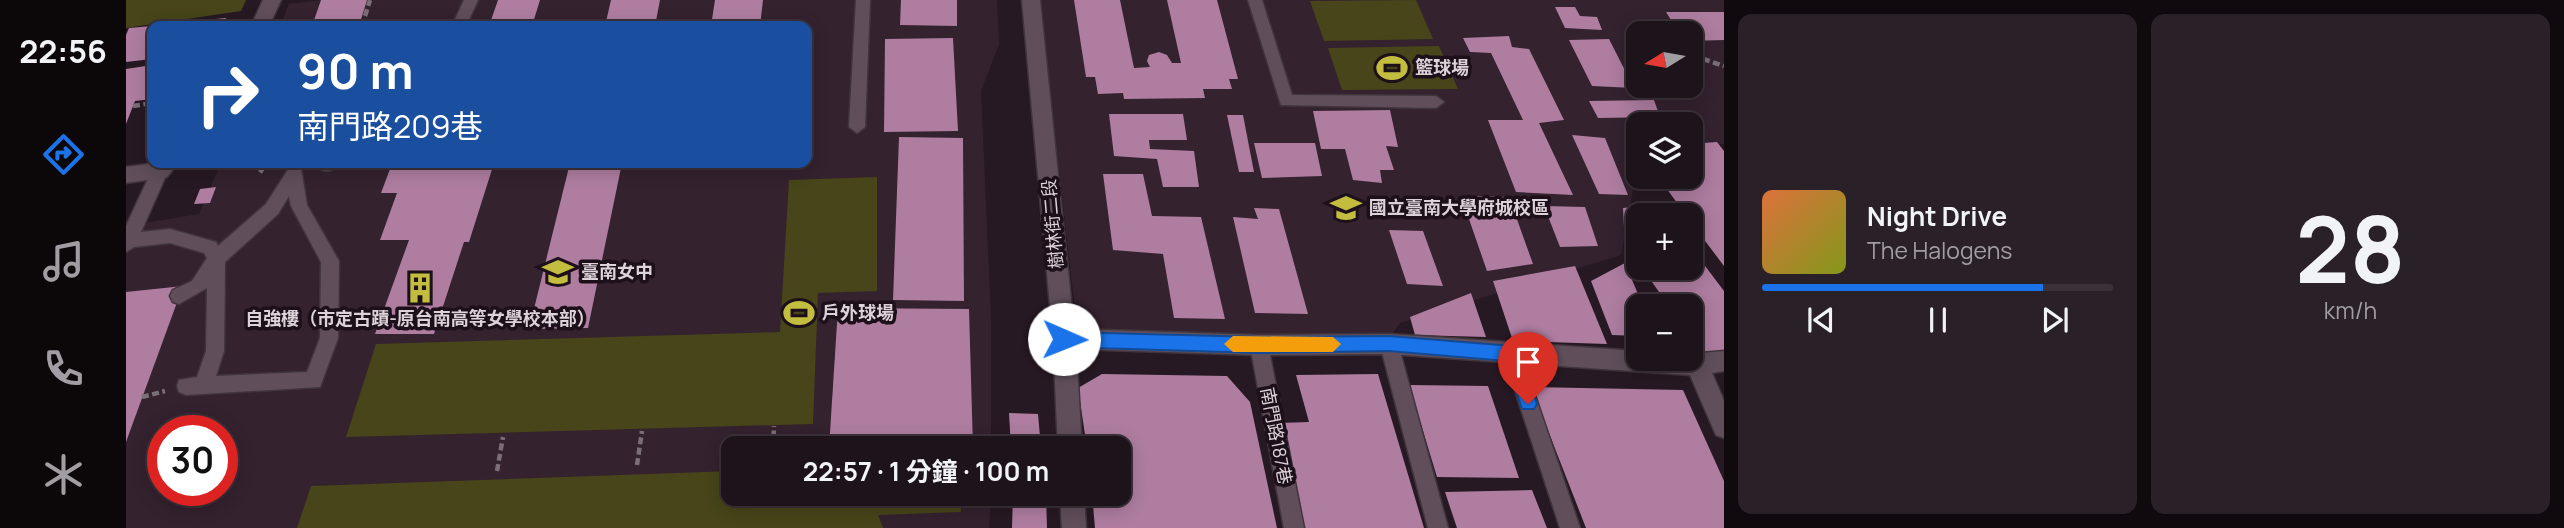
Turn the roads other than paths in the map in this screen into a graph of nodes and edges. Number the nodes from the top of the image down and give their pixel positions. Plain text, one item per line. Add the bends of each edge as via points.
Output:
1 (272, 0) edge
2 (471, 0) edge
3 (863, 0) edge
4 (1031, 0) edge
5 (1255, 0) edge
6 (262, 21) edge
7 (461, 21) edge
8 (1436, 102) dead end
9 (857, 127) dead end
10 (159, 168) edge
11 (164, 168) edge
12 (126, 175) edge
13 (127, 242) edge
14 (216, 259) junction
15 (179, 296) dead end
16 (1064, 339) junction
17 (1389, 344) junction
18 (1259, 345) junction
19 (1512, 354) junction
20 (1626, 361) edge
21 (1724, 361) edge
22 (1703, 364) edge
23 (1700, 371) edge
24 (1724, 427) edge
25 (1069, 436) edge
26 (1073, 506) edge
27 (1074, 528) edge
28 (1294, 528) edge
29 (1438, 528) edge
30 (1570, 528) edge

1 - 6 street
2 - 7 lane
3 - 9 lane
4 - 16 street, 樹林街二段
5 - 8 lane via 1286,101
10 - 12 street
11 - 13 lane
13 - 14 lane via 170,236 210,247
14 - 14 lane via 215,351 195,385 313,381 329,338 330,261 299,206 295,173 272,209
14 - 15 lane via 198,286
16 - 18 street
16 - 25 street, 樹林街二段
17 - 18 street
17 - 19 street
17 - 29 lane
18 - 28 lane, 南門路187巷
19 - 20 street
19 - 30 lane
21 - 22 street
23 - 24 street
26 - 27 street

